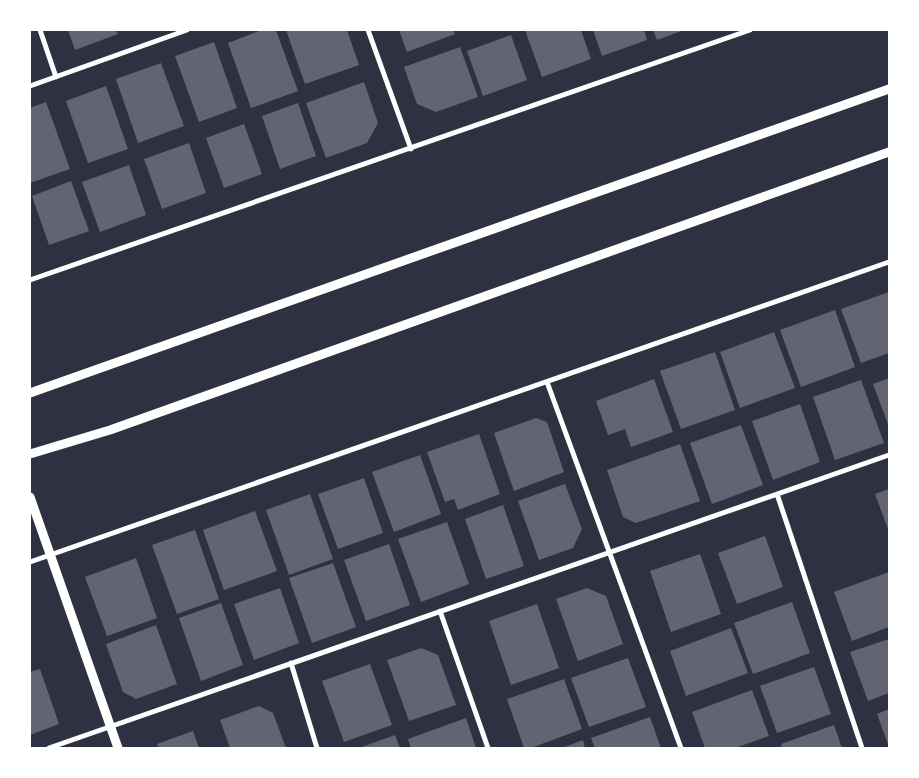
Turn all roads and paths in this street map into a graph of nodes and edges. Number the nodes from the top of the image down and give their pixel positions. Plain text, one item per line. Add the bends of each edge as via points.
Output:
1 (40, 30) edge
2 (187, 30) edge
3 (368, 30) edge
4 (750, 30) edge
5 (56, 76) junction
6 (30, 86) edge
7 (889, 89) edge
8 (411, 149) junction
9 (889, 152) edge
10 (889, 262) edge
11 (30, 280) edge
12 (547, 382) junction
13 (30, 393) edge
14 (30, 454) edge
15 (889, 454) edge
16 (777, 494) junction
17 (30, 496) edge
18 (610, 552) junction
19 (51, 555) junction
20 (30, 562) edge
21 (440, 611) junction
22 (291, 663) junction
23 (111, 727) junction
24 (50, 748) edge
25 (118, 748) edge
26 (317, 748) edge
27 (488, 748) edge
28 (681, 748) edge
29 (862, 748) edge

1 - 5 street
2 - 5 street
3 - 8 street
4 - 8 street
5 - 6 street
7 - 13 street
8 - 11 street
9 - 14 street via 110,430
10 - 12 street
12 - 18 street
12 - 19 street
15 - 16 street
16 - 18 street
16 - 29 street
17 - 19 street
18 - 21 street
18 - 28 street
19 - 20 street
19 - 23 street
21 - 22 street
21 - 27 street
22 - 23 street
22 - 26 street
23 - 24 street
23 - 25 street

